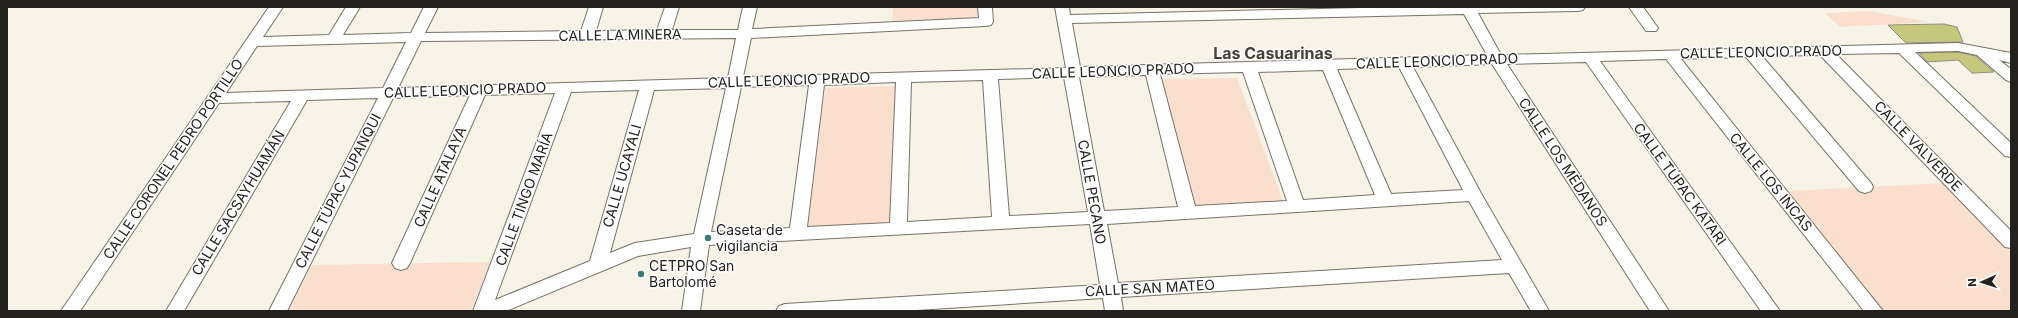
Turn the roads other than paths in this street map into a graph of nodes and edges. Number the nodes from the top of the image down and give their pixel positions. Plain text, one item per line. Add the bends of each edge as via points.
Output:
1 (276, 7) edge
2 (353, 7) edge
3 (431, 7) edge
4 (596, 7) edge
5 (672, 7) edge
6 (750, 7) edge
7 (985, 7) edge
8 (1578, 7) edge
9 (1636, 7) edge
10 (1468, 9) edge
11 (1223, 11) edge
12 (1143, 12) edge
13 (1063, 13) edge
14 (1651, 28) dead end
15 (745, 34) junction
16 (663, 35) junction
17 (587, 36) junction
18 (416, 37) junction
19 (333, 40) junction
20 (253, 42) junction
21 (1908, 49) junction
22 (1824, 50) junction
23 (1750, 52) junction
24 (1669, 54) junction
25 (2011, 54) edge
26 (1993, 55) junction
27 (1590, 57) junction
28 (1496, 58) junction
29 (2011, 59) edge
30 (1403, 62) junction
31 (1328, 65) junction
32 (1249, 68) junction
33 (1152, 70) junction
34 (2011, 70) edge
35 (1072, 73) junction
36 (990, 75) junction
37 (2011, 76) edge
38 (904, 77) junction
39 (817, 80) junction
40 (734, 82) junction
41 (648, 85) junction
42 (565, 87) junction
43 (480, 90) junction
44 (387, 93) junction
45 (302, 95) junction
46 (214, 98) junction
47 (2011, 152) edge
48 (1865, 187) dead end
49 (1474, 195) junction
50 (1386, 201) junction
51 (1297, 206) junction
52 (1188, 213) junction
53 (1096, 218) junction
54 (1001, 223) junction
55 (898, 229) junction
56 (798, 233) junction
57 (701, 239) junction
58 (2011, 242) edge
59 (401, 263) dead end
60 (1515, 266) junction
61 (597, 267) junction
62 (1110, 290) junction
63 (70, 311) edge
64 (174, 311) edge
65 (278, 311) edge
66 (482, 311) edge
67 (487, 311) edge
68 (691, 311) edge
69 (785, 311) edge
70 (1114, 311) edge
71 (1540, 311) edge
72 (1660, 311) edge
73 (1771, 311) edge
74 (1874, 311) edge

1 - 20 street, CALLE CORONEL PEDRO PORTILLO
2 - 19 street
3 - 18 street, CALLE TÚPAC YUPANQUI
4 - 17 street
5 - 16 street
6 - 15 street
7 - 15 street, CALLE LA MINERA via 986,22
8 - 10 street
9 - 14 street
10 - 11 street
10 - 28 street, CALLE LOS MÉDANOS
11 - 12 street
12 - 13 street
13 - 35 street, CALLE PECANO
15 - 16 street, CALLE LA MINERA
15 - 40 street
16 - 17 street, CALLE LA MINERA
17 - 18 street, CALLE LA MINERA
18 - 19 street, CALLE LA MINERA
18 - 44 street, CALLE TÚPAC YUPANQUI
19 - 20 street, CALLE LA MINERA
20 - 46 street, CALLE CORONEL PEDRO PORTILLO
21 - 22 street, CALLE LEONCIO PRADO
21 - 25 street via 1910,46 1959,44
21 - 26 street, CALLE LEONCIO PRADO via 1958,47
21 - 37 street via 1918,52 1972,51 1986,56
21 - 47 street
22 - 23 street, CALLE LEONCIO PRADO
22 - 58 street, CALLE VALVERDE
23 - 24 street, CALLE LEONCIO PRADO
23 - 48 street
24 - 27 street, CALLE LEONCIO PRADO
24 - 74 street, CALLE LOS INCAS
26 - 29 street, CALLE LEONCIO PRADO
26 - 34 street
27 - 28 street, CALLE LEONCIO PRADO
27 - 73 street, CALLE TÚPAC KATARI
28 - 30 street, CALLE LEONCIO PRADO
28 - 72 street, CALLE LOS MÉDANOS
29 - 34 street via 2005,59 2003,62
30 - 31 street, CALLE LEONCIO PRADO
30 - 49 street
31 - 32 street, CALLE LEONCIO PRADO
31 - 50 street
32 - 33 street, CALLE LEONCIO PRADO
32 - 51 street
33 - 35 street, CALLE LEONCIO PRADO
33 - 52 street
35 - 36 street, CALLE LEONCIO PRADO
35 - 53 street, CALLE PECANO
36 - 38 street, CALLE LEONCIO PRADO
36 - 54 street
38 - 39 street, CALLE LEONCIO PRADO
38 - 55 street
39 - 40 street, CALLE LEONCIO PRADO
39 - 56 street
40 - 41 street, CALLE LEONCIO PRADO
40 - 57 street
41 - 42 street, CALLE LEONCIO PRADO
41 - 61 street, CALLE UCAYALI
42 - 43 street, CALLE LEONCIO PRADO
42 - 66 street, CALLE TINGO MARÍA
43 - 44 street, CALLE LEONCIO PRADO
43 - 59 street, CALLE ATALAYA
44 - 45 street, CALLE LEONCIO PRADO
44 - 65 street, CALLE TÚPAC YUPANQUI
45 - 46 street, CALLE LEONCIO PRADO
45 - 64 street, CALLE SACSAYHUAMÁN
46 - 63 street, CALLE CORONEL PEDRO PORTILLO
49 - 50 street
49 - 60 street
50 - 51 street
51 - 52 street
52 - 53 street
53 - 54 street
53 - 62 street, CALLE PECANO
54 - 55 street
55 - 56 street
56 - 57 street
57 - 61 street via 635,250
57 - 68 street
60 - 62 street, CALLE SAN MATEO
60 - 71 street
61 - 67 street
62 - 69 street, CALLE SAN MATEO
62 - 70 street, CALLE PECANO

